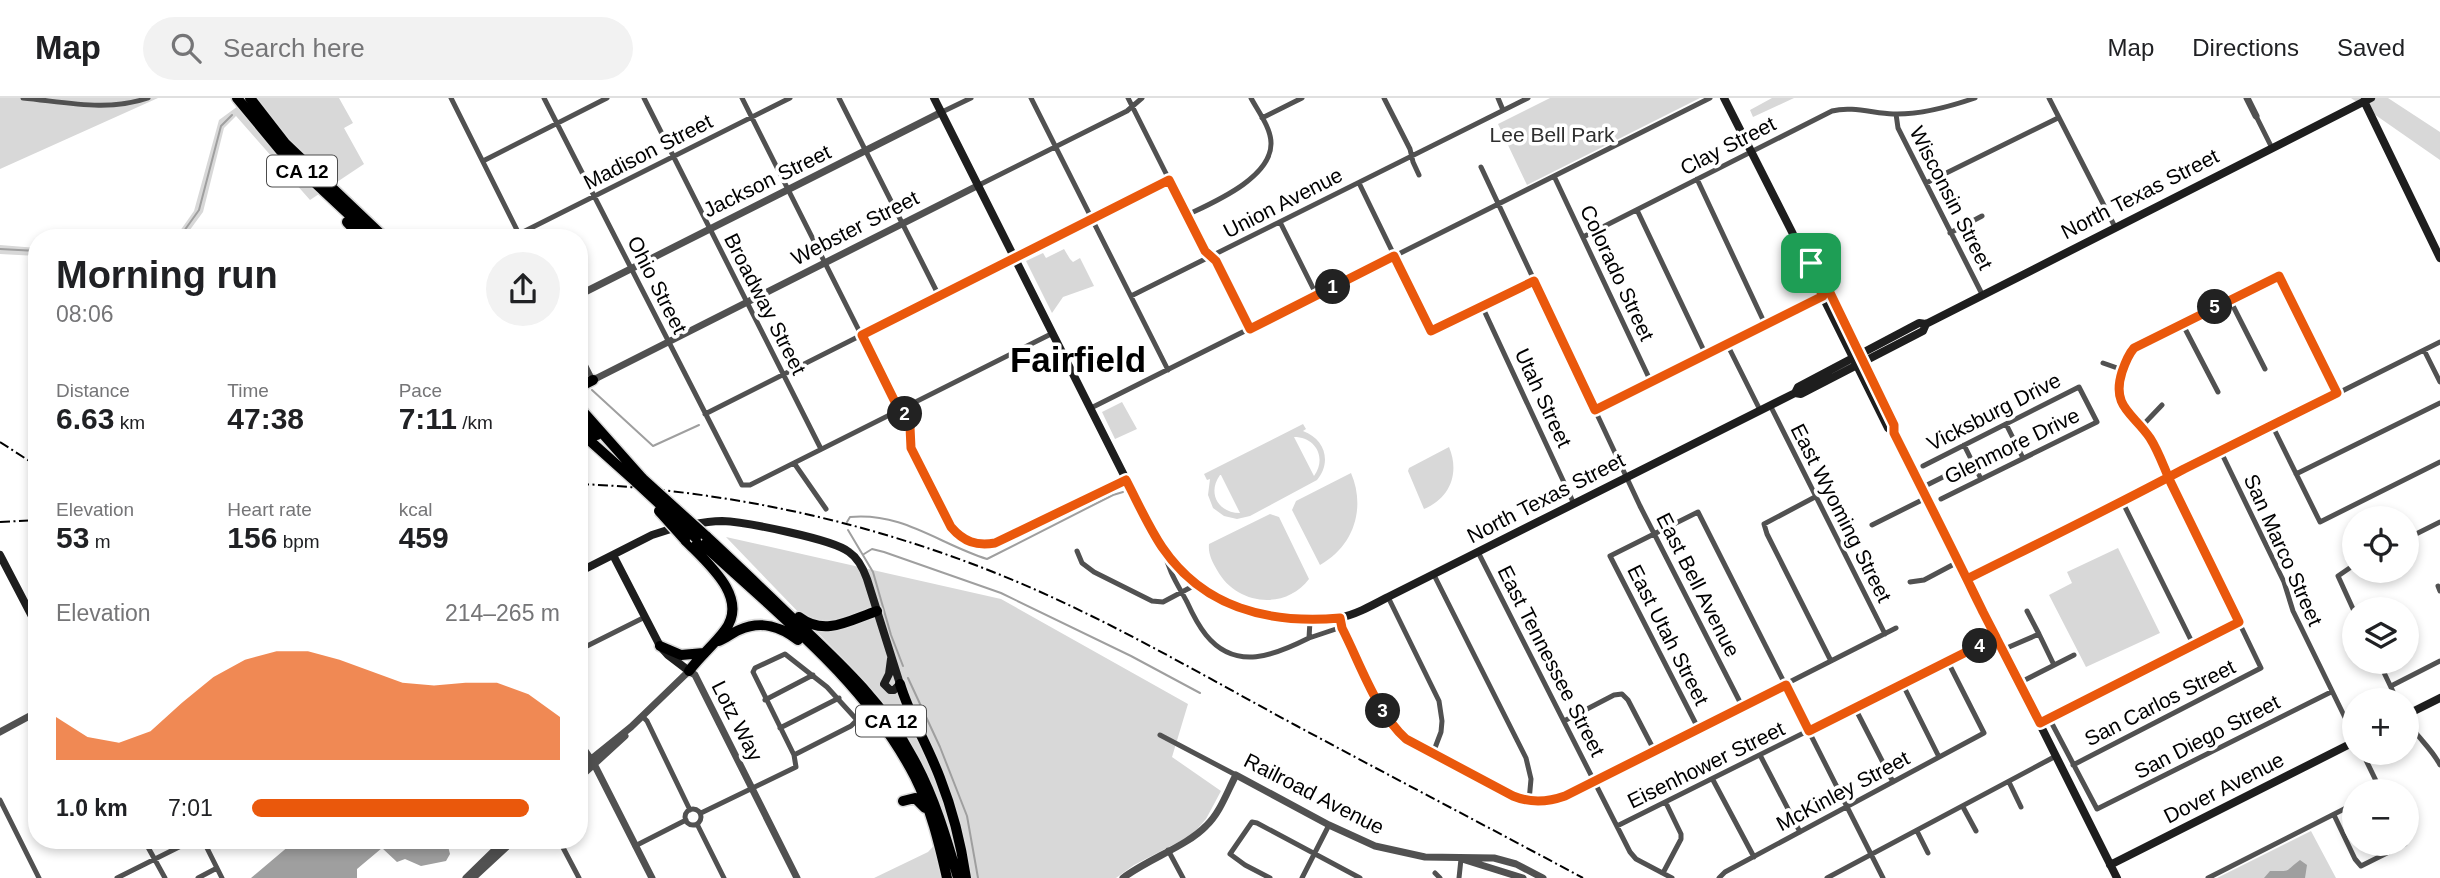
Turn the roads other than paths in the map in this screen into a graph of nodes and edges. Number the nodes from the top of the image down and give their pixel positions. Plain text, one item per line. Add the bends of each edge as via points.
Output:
1 (23, 98) edge
2 (148, 98) edge
3 (237, 98) edge
4 (250, 98) edge
5 (451, 98) edge
6 (544, 98) edge
7 (607, 98) edge
8 (644, 98) edge
9 (742, 98) edge
10 (790, 98) edge
11 (839, 98) edge
12 (934, 98) edge
13 (971, 98) edge
14 (1031, 98) edge
15 (1128, 98) edge
16 (1135, 98) edge
17 (1142, 98) edge
18 (1251, 98) edge
19 (1302, 98) edge
20 (1384, 98) edge
21 (1497, 98) edge
22 (1528, 98) edge
23 (1710, 98) edge
24 (1724, 98) edge
25 (1975, 98) edge
26 (2049, 98) edge
27 (2247, 98) edge
28 (2368, 100) edge
29 (1132, 106) junction
30 (1503, 110) junction
31 (942, 113) junction
32 (1896, 114) junction
33 (2256, 116) joint
34 (752, 117) junction
35 (1262, 118) junction
36 (2058, 118) junction
37 (556, 124) junction
38 (1056, 146) junction
39 (2272, 148) junction
40 (865, 151) junction
41 (1752, 152) junction
42 (673, 156) junction
43 (1412, 156) junction
44 (483, 161) junction
45 (1481, 167) dead end
46 (1419, 175) dead end
47 (1554, 176) junction
48 (1697, 179) junction
49 (1169, 180) junction
50 (1359, 183) junction
51 (1926, 183) junction
52 (979, 185) junction
53 (788, 190) junction
54 (323, 191) junction
55 (594, 196) junction
56 (1499, 204) junction
57 (1637, 210) junction
58 (1187, 215) junction
59 (1982, 216) dead end
60 (1092, 219) junction
61 (1280, 222) junction
62 (902, 224) junction
63 (2115, 227) junction
64 (354, 229) edge
65 (369, 229) edge
66 (370, 229) edge
67 (517, 229) edge
68 (533, 229) edge
69 (709, 229) junction
70 (1950, 233) junction
71 (1583, 237) junction
72 (1211, 256) junction
73 (1394, 256) junction
74 (1015, 258) junction
75 (2440, 258) edge
76 (825, 263) junction
77 (631, 269) junction
78 (1534, 281) junction
79 (588, 290) edge
80 (1827, 294) junction
81 (1982, 294) junction
82 (939, 296) junction
83 (1131, 296) junction
84 (1317, 296) junction
85 (2230, 300) junction
86 (747, 302) junction
87 (1482, 306) junction
88 (2182, 323) junction
89 (1765, 324) junction
90 (1250, 329) junction
91 (1053, 333) junction
92 (862, 335) junction
93 (668, 342) junction
94 (2440, 342) edge
95 (1727, 344) junction
96 (2424, 350) junction
97 (1706, 355) junction
98 (1859, 361) junction
99 (2104, 363) dead end
100 (2265, 369) dead end
101 (588, 370) edge
102 (1168, 370) junction
103 (2123, 370) junction
104 (783, 374) junction
105 (593, 380) junction
106 (588, 382) edge
107 (1651, 382) junction
108 (2440, 382) edge
109 (2218, 392) dead end
110 (2337, 393) junction
111 (2440, 403) edge
112 (1770, 405) junction
113 (2162, 405) dead end
114 (1091, 408) junction
115 (901, 409) junction
116 (1595, 410) junction
117 (1760, 410) junction
118 (705, 414) junction
119 (588, 418) edge
120 (2097, 422) joint
121 (2006, 424) junction
122 (2273, 426) junction
123 (2141, 427) junction
124 (588, 428) edge
125 (588, 437) edge
126 (1964, 444) junction
127 (821, 449) junction
128 (2221, 452) junction
129 (2023, 458) junction
130 (621, 460) junction
131 (1973, 462) junction
132 (2440, 462) edge
133 (794, 463) junction
134 (1923, 466) dead end
135 (2296, 474) junction
136 (1627, 477) junction
137 (2169, 478) junction
138 (1981, 479) junction
139 (1126, 480) junction
140 (640, 481) junction
141 (1922, 488) junction
142 (1815, 497) junction
143 (1926, 498) junction
144 (1941, 499) dead end
145 (2122, 501) junction
146 (1574, 504) junction
147 (826, 509) dead end
148 (2440, 522) edge
149 (1872, 525) dead end
150 (2419, 532) edge
151 (1654, 533) junction
152 (696, 538) junction
153 (1164, 550) junction
154 (1077, 551) dead end
155 (1478, 552) junction
156 (0, 555) edge
157 (612, 555) junction
158 (1958, 562) junction
159 (588, 567) edge
160 (2342, 573) edge
161 (1434, 575) junction
162 (1967, 579) junction
163 (1910, 582) dead end
164 (1197, 584) junction
165 (1182, 593) junction
166 (1388, 597) junction
167 (2348, 597) edge
168 (773, 598) junction
169 (28, 609) edge
170 (877, 611) junction
171 (2027, 611) dead end
172 (645, 617) junction
173 (1340, 618) junction
174 (1310, 621) junction
175 (2239, 622) junction
176 (1342, 628) junction
177 (1896, 628) dead end
178 (1885, 634) junction
179 (2039, 634) junction
180 (1996, 637) junction
181 (1310, 638) junction
182 (715, 643) junction
183 (588, 646) edge
184 (660, 646) junction
185 (2194, 646) junction
186 (2002, 650) junction
187 (704, 653) junction
188 (2074, 655) dead end
189 (891, 659) junction
190 (1831, 661) junction
191 (2440, 661) edge
192 (1948, 662) junction
193 (2054, 665) junction
194 (832, 666) junction
195 (689, 671) junction
196 (2385, 674) edge
197 (813, 675) junction
198 (2019, 682) junction
199 (900, 684) junction
200 (1786, 685) junction
201 (1903, 685) junction
202 (2391, 686) joint
203 (2331, 692) junction
204 (839, 698) junction
205 (2440, 698) edge
206 (765, 700) junction
207 (1742, 706) junction
208 (1855, 708) junction
209 (2419, 710) edge
210 (2342, 713) edge
211 (642, 716) junction
212 (28, 717) edge
213 (2049, 718) junction
214 (1564, 721) junction
215 (2040, 723) junction
216 (780, 728) junction
217 (1698, 728) junction
218 (1809, 731) junction
219 (0, 732) edge
220 (1160, 735) dead end
221 (2419, 736) edge
222 (2342, 748) edge
223 (1654, 750) junction
224 (1433, 753) junction
225 (588, 754) edge
226 (794, 755) junction
227 (1760, 755) junction
228 (1939, 757) junction
229 (2056, 757) junction
230 (593, 761) junction
231 (588, 764) edge
232 (2073, 765) junction
233 (2440, 765) edge
234 (588, 767) edge
235 (909, 767) junction
236 (1236, 775) junction
237 (1713, 779) junction
238 (1594, 781) junction
239 (1893, 782) junction
240 (2008, 782) junction
241 (751, 788) junction
242 (0, 800) edge
243 (1529, 801) junction
244 (1666, 803) junction
245 (1846, 807) junction
246 (1963, 807) junction
247 (2021, 807) dead end
248 (690, 810) junction
249 (2342, 811) edge
250 (701, 813) junction
251 (2334, 815) junction
252 (686, 820) junction
253 (933, 820) junction
254 (697, 824) junction
255 (1329, 825) junction
256 (1617, 826) junction
257 (1917, 831) junction
258 (1976, 831) dead end
259 (1800, 832) junction
260 (2342, 832) edge
261 (635, 845) junction
262 (149, 849) edge
263 (175, 849) edge
264 (208, 849) edge
265 (496, 849) edge
266 (504, 849) edge
267 (564, 849) edge
268 (1168, 850) junction
269 (1928, 853) dead end
270 (1314, 854) junction
271 (1871, 855) junction
272 (2354, 856) edge
273 (2383, 856) edge
274 (1754, 857) junction
275 (155, 859) junction
276 (1461, 859) junction
277 (2110, 865) junction
278 (217, 868) junction
279 (1255, 871) junction
280 (1663, 873) junction
281 (39, 878) edge
282 (117, 878) edge
283 (165, 878) edge
284 (198, 878) edge
285 (222, 878) edge
286 (466, 878) edge
287 (473, 878) edge
288 (579, 878) edge
289 (652, 878) edge
290 (724, 878) edge
291 (797, 878) edge
292 (947, 878) edge
293 (958, 878) edge
294 (966, 878) edge
295 (1123, 878) edge
296 (1183, 878) edge
297 (1251, 878) edge
298 (1270, 878) edge
299 (1302, 878) edge
300 (1360, 878) edge
301 (1459, 878) edge
302 (1524, 878) edge
303 (1543, 878) edge
304 (1672, 878) edge
305 (1719, 878) edge
306 (1827, 878) edge
307 (1883, 878) edge
308 (2117, 878) edge
309 (2208, 878) edge

1 - 2 street via 109,107
3 - 54 highway, CA 12 via 279,150
4 - 66 highway, CA 12 via 285,143
5 - 44 street
6 - 37 street, Ohio Street
7 - 37 street
8 - 42 street, Broadway Street
9 - 34 street
10 - 34 street, Madison Street
11 - 40 street
12 - 31 main road, North Texas Street
13 - 31 street, Jackson Street
14 - 38 street
15 - 29 street
16 - 29 street
17 - 29 street, Webster Street
18 - 35 street
19 - 35 street
20 - 43 street
21 - 30 street
22 - 30 street, Union Avenue
23 - 47 street
24 - 41 main road
25 - 32 street, Clay Street
26 - 36 street
27 - 33 street
28 - 39 main road, North Texas Street
28 - 75 main road
29 - 38 street, Webster Street
29 - 49 street
30 - 43 street, Union Avenue
31 - 40 street, Jackson Street
31 - 52 main road, North Texas Street
32 - 41 street, Clay Street via 1839,109
32 - 51 street, Wisconsin Street via 1898,128
33 - 39 street
34 - 42 street, Madison Street
34 - 53 street
35 - 58 street via 1271,143 1264,163 1235,190
36 - 51 street
36 - 63 street
37 - 44 street
37 - 55 street, Ohio Street
38 - 52 street, Webster Street
38 - 60 street
39 - 63 main road, North Texas Street
40 - 53 street, Jackson Street
40 - 62 street
41 - 48 street, Clay Street
41 - 80 main road via 1811,263 1810,271
42 - 55 street, Madison Street
42 - 69 street, Broadway Street
43 - 46 street
43 - 50 street, Union Avenue
44 - 67 street
45 - 56 street, East Bell Avenue
47 - 56 street
47 - 71 street, Colorado Street
48 - 57 street, Clay Street
48 - 89 street
49 - 58 street
49 - 60 street
50 - 61 street, Union Avenue
50 - 73 street
51 - 70 street, Wisconsin Street
52 - 62 street, Webster Street
52 - 74 main road, North Texas Street
53 - 69 street, Jackson Street
53 - 76 street
54 - 64 highway
54 - 65 highway, CA 12
55 - 68 street, Madison Street
55 - 77 street, Ohio Street
56 - 73 street
56 - 78 street, East Bell Avenue
57 - 71 street, Clay Street
57 - 97 street
58 - 72 street
59 - 70 street
60 - 74 street
60 - 83 street
61 - 72 street, Union Avenue
61 - 84 street
62 - 76 street, Webster Street
62 - 82 street
63 - 81 main road, North Texas Street
69 - 77 street, Jackson Street
69 - 86 street, Broadway Street
70 - 81 street, Wisconsin Street
71 - 107 street, Colorado Street
72 - 83 street, Union Avenue
72 - 90 street
73 - 84 street
73 - 87 street via 1431,331
74 - 82 street
74 - 91 main road, North Texas Street
76 - 86 street, Webster Street
76 - 92 street
77 - 79 street, Jackson Street
77 - 93 street, Ohio Street
78 - 87 street
78 - 116 street, East Bell Avenue
80 - 89 street
80 - 98 main road
81 - 98 main road, North Texas Street via 1926,324 1919,323
82 - 92 street
83 - 102 street
84 - 90 street
85 - 88 street
85 - 100 street
85 - 110 street via 2279,276
86 - 93 street, Webster Street
86 - 104 street, Broadway Street
87 - 146 street, Utah Street
88 - 103 street via 2134,348
88 - 109 street
89 - 95 street
90 - 102 street
91 - 114 main road, North Texas Street
91 - 115 street
92 - 104 street
92 - 115 street
93 - 105 street, Webster Street
93 - 118 street, Ohio Street
94 - 96 street
95 - 97 street
95 - 117 street
96 - 108 street
96 - 110 street
97 - 107 street
98 - 112 main road, North Texas Street via 1803,393
98 - 141 main road via 1888,428
99 - 103 street
101 - 105 street
102 - 114 street
103 - 123 street via 2118,385 2120,401
104 - 118 street
104 - 127 street, Broadway Street
105 - 106 highway
107 - 116 street
110 - 122 street
111 - 135 street
112 - 117 main road, North Texas Street
112 - 142 street, East Wyoming Street
113 - 123 street
114 - 139 main road, North Texas Street
115 - 127 street
115 - 139 street via 910,427 911,448 951,527 974,544 995,543
116 - 136 street, East Bell Avenue
117 - 136 main road, North Texas Street
118 - 133 street, Ohio Street via 742,485
119 - 130 highway
120 - 121 street, Vicksburg Drive via 2079,387
120 - 129 street, Glenmore Drive
121 - 126 street, Vicksburg Drive
121 - 129 street
122 - 128 street
122 - 135 street
123 - 137 street
124 - 130 highway, CA 12
125 - 130 highway, CA 12
126 - 131 street
126 - 134 street, Vicksburg Drive
127 - 133 street
128 - 137 street
128 - 203 street, San Marco Street
129 - 138 street, Glenmore Drive
130 - 140 highway, CA 12
131 - 138 street
131 - 141 street
132 - 135 street via 2320,522
133 - 147 street
136 - 146 main road, North Texas Street
136 - 151 street, East Bell Avenue
137 - 145 street
137 - 175 street
138 - 144 street, Glenmore Drive
139 - 153 main road, North Texas Street
140 - 152 highway, bridge
140 - 152 highway, CA 12, bridge
141 - 143 main road
142 - 178 street, East Wyoming Street
142 - 190 street via 1764,524
143 - 149 street
143 - 158 main road
145 - 162 street
145 - 185 street
146 - 155 main road, North Texas Street
148 - 150 street
151 - 200 street via 1698,512
151 - 207 street, East Bell Avenue
151 - 217 street, East Utah Street via 1610,556
152 - 168 highway, CA 12
152 - 182 highway via 731,597 730,622
152 - 194 highway, CA 12
153 - 164 main road, North Texas Street
153 - 165 street
154 - 165 street via 1082,563 1094,572 1152,601 1163,602
155 - 161 main road, North Texas Street
155 - 214 street, East Tennessee Street
156 - 169 main road
157 - 159 main road
157 - 170 main road via 666,530 709,522 808,537 840,546 855,557
157 - 172 main road, Lotz Way
158 - 162 main road
158 - 163 street via 1924,580
160 - 167 street via 2338,576
161 - 166 main road, North Texas Street
161 - 243 street via 1526,758 1531,779
162 - 180 main road
164 - 165 street
164 - 174 main road, North Texas Street via 1231,606 1255,614
165 - 181 street via 1211,641 1229,652 1258,658
166 - 173 main road, North Texas Street
166 - 224 street via 1440,701 1441,732
168 - 170 highway via 817,627
168 - 293 highway, CA 12 via 856,678 890,720 929,789
170 - 189 main road
171 - 179 street
172 - 183 street
172 - 184 main road, Lotz Way
173 - 174 main road, North Texas Street
173 - 176 street
174 - 181 street
175 - 185 street
175 - 232 street, San Carlos Street via 2261,668
176 - 181 street
176 - 224 street via 1390,722 1406,739
177 - 178 street
178 - 190 street
179 - 186 street
179 - 193 street
180 - 186 main road
180 - 192 street, Eisenhower Street
182 - 187 highway
182 - 194 highway via 749,626 775,626
184 - 187 highway via 681,655
184 - 195 main road, Lotz Way
185 - 213 street
186 - 198 main road
187 - 195 highway
188 - 193 street
189 - 199 main road
189 - 199 main road via 884,684 890,690
190 - 200 street
191 - 202 street
192 - 201 street, Eisenhower Street
192 - 228 street, McKinley Street via 1984,733
193 - 198 street
194 - 235 highway, CA 12 via 878,718
195 - 211 street
195 - 241 street, Lotz Way
196 - 202 street
197 - 204 street
197 - 206 street
197 - 206 street via 785,654 755,667
198 - 215 main road
199 - 294 highway via 947,797
200 - 207 street
200 - 218 street
201 - 208 street, Eisenhower Street
201 - 228 street
203 - 210 street, San Marco Street
203 - 232 street, San Diego Street via 2097,809
204 - 216 street
204 - 226 street via 857,720
205 - 209 main road
206 - 216 street
207 - 217 street
208 - 218 street, Eisenhower Street
208 - 239 street
211 - 230 street
211 - 248 street
212 - 219 street
213 - 215 street
213 - 232 street
214 - 223 street via 1622,694
214 - 238 street, East Tennessee Street
215 - 229 main road
216 - 226 street
217 - 223 street
218 - 227 street, Eisenhower Street
218 - 245 street
220 - 236 street, Railroad Avenue
221 - 233 street
222 - 277 main road, Dover Avenue
223 - 238 street
224 - 243 street
225 - 230 street
226 - 241 street via 796,767
227 - 237 street, Eisenhower Street
227 - 259 street
228 - 239 street, McKinley Street
229 - 240 street
229 - 277 main road
230 - 231 street
230 - 234 street
230 - 261 street
235 - 253 highway, CA 12
235 - 253 highway via 913,789 903,801 918,800
236 - 255 street, Railroad Avenue
236 - 268 street via 1205,828
237 - 244 street, Eisenhower Street
237 - 274 street
238 - 243 street via 1557,799
238 - 256 street, East Tennessee Street
239 - 245 street, McKinley Street
240 - 246 street
240 - 247 street
241 - 250 street
241 - 291 street, Lotz Way
242 - 281 street
244 - 256 street, Eisenhower Street
244 - 280 street via 1681,839
245 - 259 street, McKinley Street
245 - 271 street
246 - 257 street
246 - 258 street
248 - 250 street
248 - 252 street
249 - 251 street
250 - 254 street
251 - 260 street
251 - 309 street
252 - 254 street
252 - 261 street
253 - 292 highway, CA 12
254 - 290 street
255 - 270 street
255 - 276 street, Railroad Avenue via 1396,852
256 - 280 street, East Tennessee Street via 1632,857
257 - 269 street
257 - 271 street
259 - 274 street, McKinley Street
261 - 289 street
262 - 275 street
263 - 275 street
264 - 278 street
265 - 286 street
266 - 287 street
267 - 288 street
268 - 295 street
268 - 296 street
270 - 279 street via 1252,822 1230,855
270 - 299 street
270 - 300 street
271 - 306 street
271 - 307 street
272 - 273 street via 2361,866
274 - 305 street, McKinley Street
275 - 282 street
275 - 283 street
276 - 301 street
276 - 302 street, Railroad Avenue
276 - 303 street, Railroad Avenue via 1494,858
277 - 308 main road
278 - 284 street
278 - 285 street
279 - 297 street
279 - 298 street
280 - 304 street, East Tennessee Street

